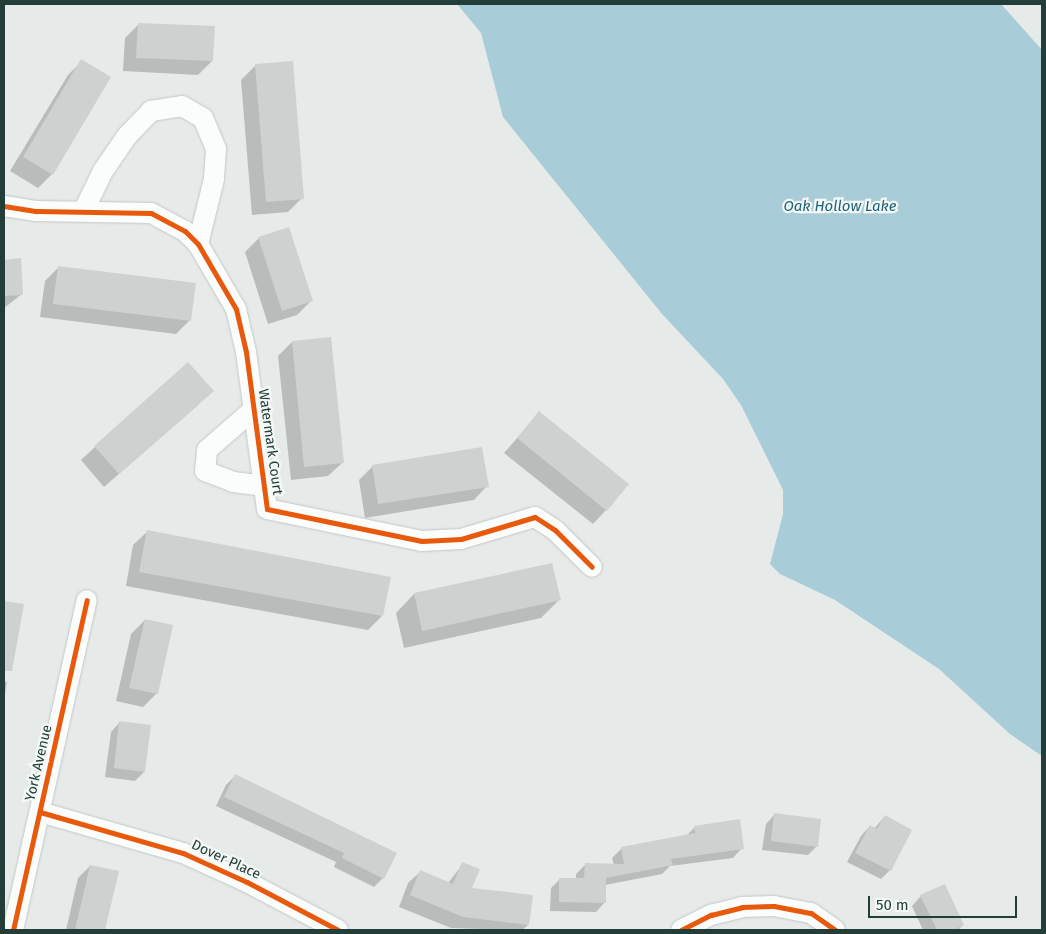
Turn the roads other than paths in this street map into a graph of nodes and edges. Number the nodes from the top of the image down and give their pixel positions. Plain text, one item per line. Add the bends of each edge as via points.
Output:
1 (4, 206) edge
2 (84, 210) junction
3 (198, 244) junction
4 (254, 409) junction
5 (264, 486) junction
6 (592, 567) dead end
7 (87, 600) dead end
8 (40, 812) junction
9 (13, 930) edge
10 (338, 930) edge
11 (680, 930) edge
12 (835, 930) edge

1 - 2 street, Watermark Court via 37,211
2 - 3 street, Watermark Court via 151,213 185,231
2 - 3 street via 103,171 126,136 152,112 182,106 203,118 216,149 214,179
3 - 4 street, Watermark Court via 236,309
4 - 5 street, Watermark Court
4 - 5 street via 207,450 205,471 233,482
5 - 6 street, Watermark Court via 267,509 422,541 461,539 534,517 555,530
7 - 8 street, York Avenue
8 - 9 street, York Avenue
8 - 10 street, Dover Place via 183,853 247,882
11 - 12 street via 711,915 742,907 774,906 810,913

